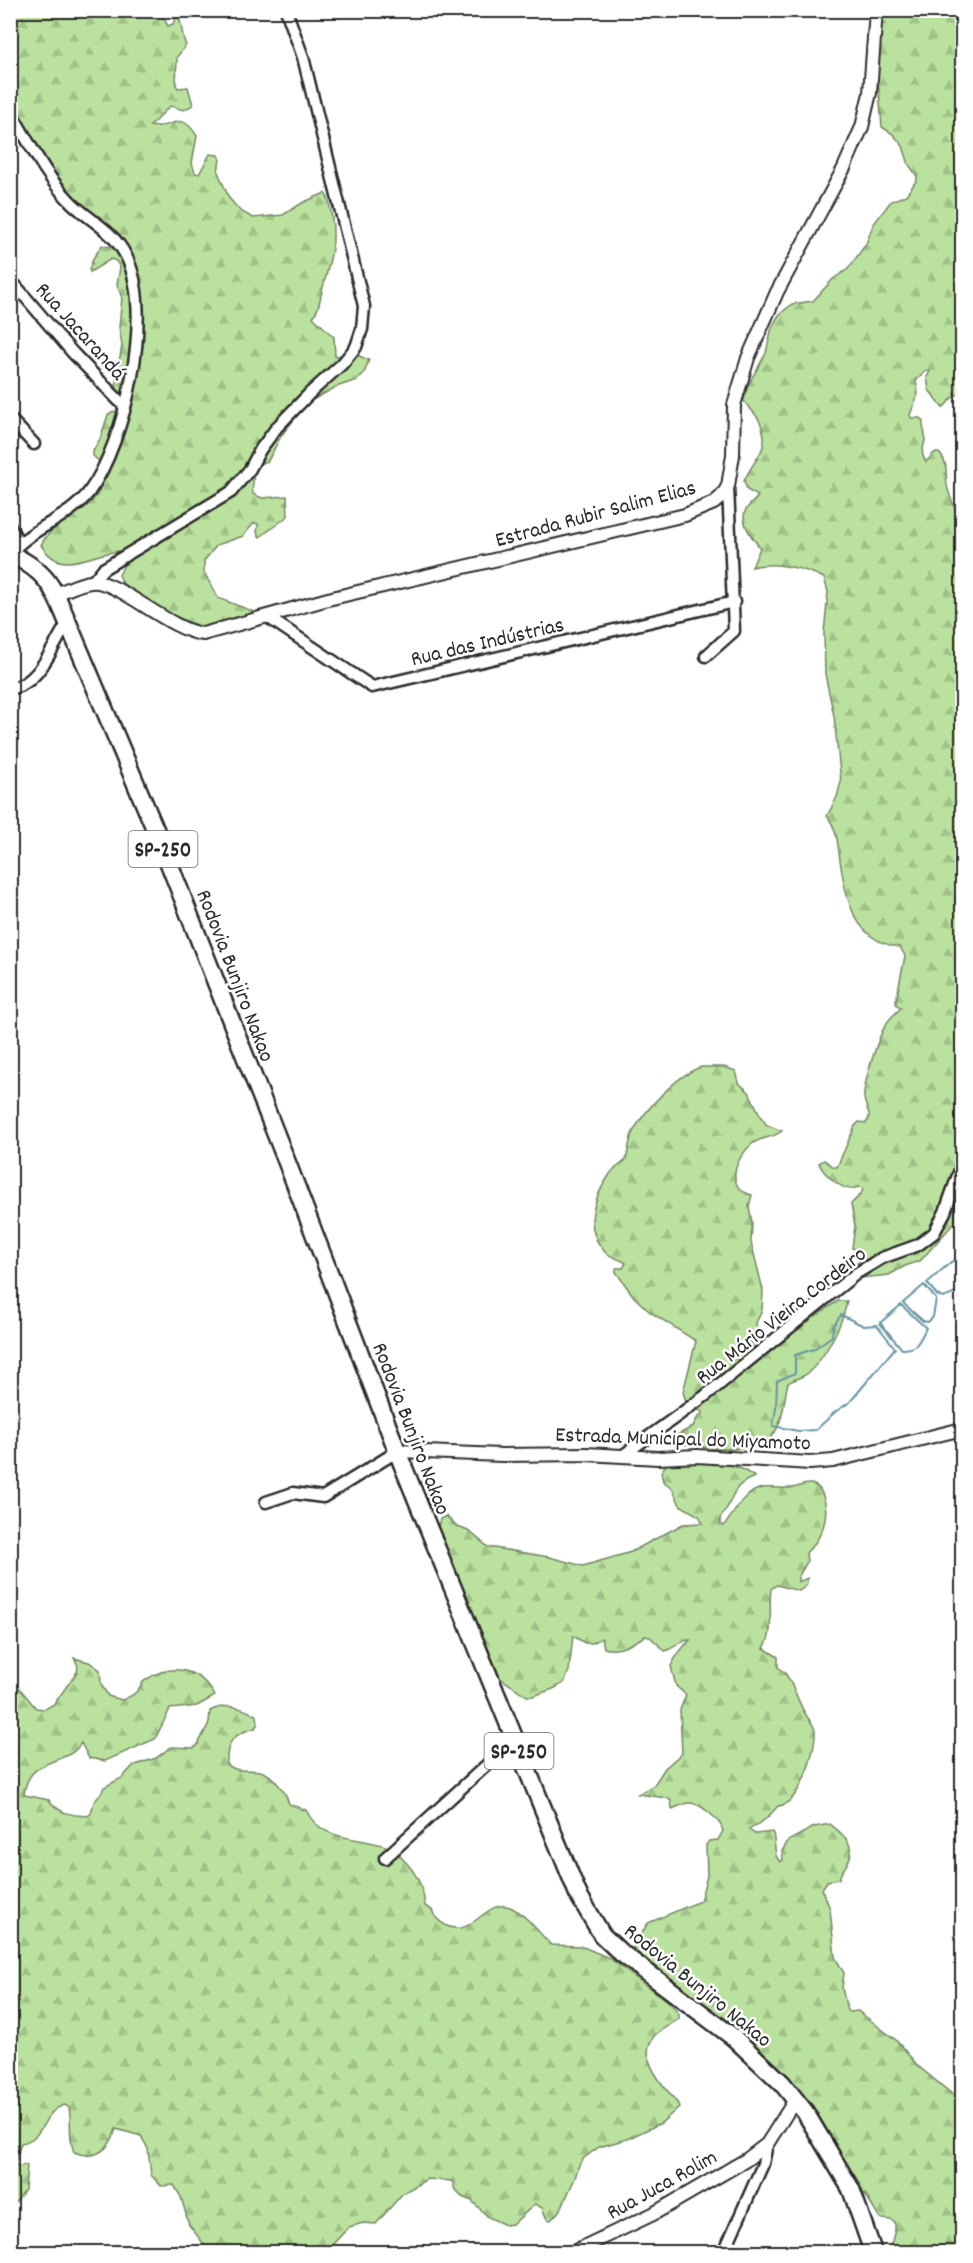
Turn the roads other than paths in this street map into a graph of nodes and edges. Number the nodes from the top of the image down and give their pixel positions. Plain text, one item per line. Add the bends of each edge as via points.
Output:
1 (286, 10) edge
2 (876, 10) edge
3 (10, 111) edge
4 (10, 279) edge
5 (125, 407) junction
6 (10, 419) edge
7 (34, 444) dead end
8 (728, 486) junction
9 (10, 527) edge
10 (13, 550) edge
11 (93, 581) junction
12 (56, 594) junction
13 (734, 603) junction
14 (267, 616) junction
15 (68, 623) junction
16 (706, 656) dead end
17 (10, 688) edge
18 (963, 1164) edge
19 (963, 1429) edge
20 (398, 1451) junction
21 (622, 1456) junction
22 (266, 1502) dead end
23 (514, 1740) junction
24 (385, 1858) dead end
25 (795, 2100) junction
26 (767, 2144) junction
27 (578, 2252) edge
28 (724, 2253) edge
29 (873, 2253) edge

1 - 11 street via 303,57 364,306 356,347 277,427 231,492 103,569
2 - 8 street, Estrada Rubir Salim Elias via 870,93 862,127 777,292 748,358 734,405
3 - 5 street via 58,188 114,237 133,273 138,318
4 - 5 street, Rua Jacarandá
5 - 10 street via 108,455 88,494
6 - 7 street
8 - 13 street
8 - 14 street, Estrada Rubir Salim Elias via 714,503 685,515
9 - 10 street
10 - 12 main road, Rodovia Bunjiro Nakao / SP-250 via 41,572
11 - 12 street
11 - 14 street, Estrada Rubir Salim Elias via 195,633
12 - 15 main road, Rodovia Bunjiro Nakao / SP-250
13 - 14 street, Rua das Indústrias via 372,687
13 - 16 street via 734,631
15 - 17 street via 41,668 31,679
15 - 20 main road, Rodovia Bunjiro Nakao / SP-250 via 167,859
18 - 21 street, Rua Mário Vieira Cordeiro via 934,1233 918,1245 882,1258 857,1273 705,1396
19 - 21 street, Estrada Municipal do Miyamoto via 821,1462 698,1455
20 - 21 street, Estrada Municipal do Miyamoto
20 - 22 street via 323,1497 293,1493
20 - 23 main road, Rodovia Bunjiro Nakao / SP-250
23 - 24 street
23 - 25 main road, Rodovia Bunjiro Nakao / SP-250 via 564,1864 602,1935 733,2037
25 - 26 street
25 - 29 main road, Rodovia Bunjiro Nakao / SP-250 via 851,2189
26 - 27 street, Rua Juca Rolim via 653,2214
26 - 28 street

